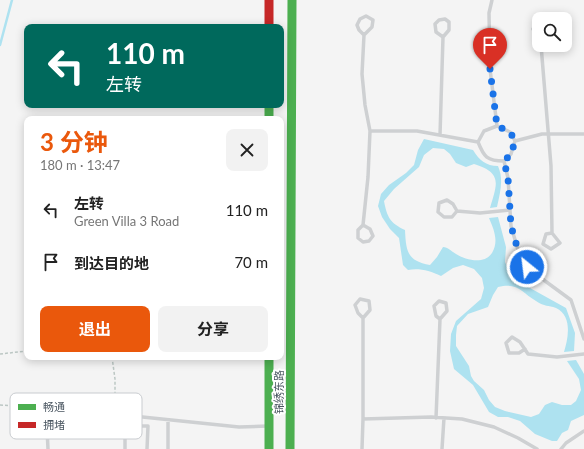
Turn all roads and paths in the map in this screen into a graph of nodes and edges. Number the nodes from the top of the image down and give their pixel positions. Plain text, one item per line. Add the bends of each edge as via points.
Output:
1 (269, 0) edge
2 (292, 0) edge
3 (492, 0) edge
4 (269, 24) edge
5 (364, 35) junction
6 (443, 37) junction
7 (541, 52) edge
8 (497, 126) junction
9 (370, 131) junction
10 (547, 134) junction
11 (584, 134) edge
12 (440, 135) junction
13 (515, 141) junction
14 (478, 142) junction
15 (504, 161) junction
16 (510, 210) junction
17 (457, 211) junction
18 (363, 225) junction
19 (552, 233) junction
20 (363, 318) junction
21 (440, 319) junction
22 (584, 339) edge
23 (525, 349) junction
24 (24, 351) edge
25 (0, 354) edge
26 (584, 354) edge
27 (112, 360) edge
28 (269, 360) edge
29 (115, 393) edge
30 (0, 405) edge
31 (10, 405) edge
32 (142, 417) edge
33 (436, 418) junction
34 (444, 418) junction
35 (363, 419) junction
36 (168, 420) junction
37 (142, 426) edge
38 (269, 426) junction
39 (584, 432) edge
40 (48, 439) edge
41 (124, 439) edge
42 (48, 449) edge
43 (124, 449) edge
44 (148, 449) edge
45 (168, 449) edge
46 (269, 449) edge
47 (290, 449) edge
48 (362, 449) edge
49 (442, 449) edge
50 (537, 449) edge
51 (561, 449) edge

1 - 4 main road
2 - 47 main road, 锦绣东路
3 - 8 lane via 488,13
5 - 5 lane via 372,27 373,20 366,16 357,24
5 - 9 lane via 362,74
6 - 6 lane via 449,30 449,22 445,19 435,24 436,32
6 - 12 lane
7 - 10 lane
8 - 13 lane via 510,132
8 - 14 lane via 484,131
9 - 12 lane via 417,131
9 - 18 lane
10 - 11 lane
10 - 13 lane
10 - 19 lane via 551,166
12 - 14 lane
13 - 15 lane via 511,154
14 - 15 lane via 482,153 492,161
15 - 16 lane
16 - 17 lane via 480,213
16 - 22 lane via 511,226 518,250 527,267 571,300
17 - 17 lane via 447,200 439,203 438,212 444,217 452,217
18 - 18 lane via 370,229 373,236 369,241 363,242 358,238 358,230
19 - 19 lane via 560,243 551,249 543,244 546,234
20 - 20 lane via 370,310 369,301 360,299 355,305
20 - 35 lane
21 - 21 lane via 447,311 446,303 439,301 434,306 436,316
21 - 33 lane
23 - 23 lane via 512,337 506,343 509,353 519,353
23 - 26 lane via 528,354 557,357
24 - 25 path
27 - 29 path
28 - 38 main road, 锦绣东路
30 - 31 path
32 - 36 lane
33 - 34 lane
33 - 35 lane
34 - 49 lane
34 - 50 lane via 462,419 494,427
35 - 48 lane
36 - 38 lane via 239,427
36 - 45 lane
37 - 44 lane via 148,426
38 - 46 main road, 锦绣东路
39 - 51 lane
40 - 42 lane
41 - 43 lane

